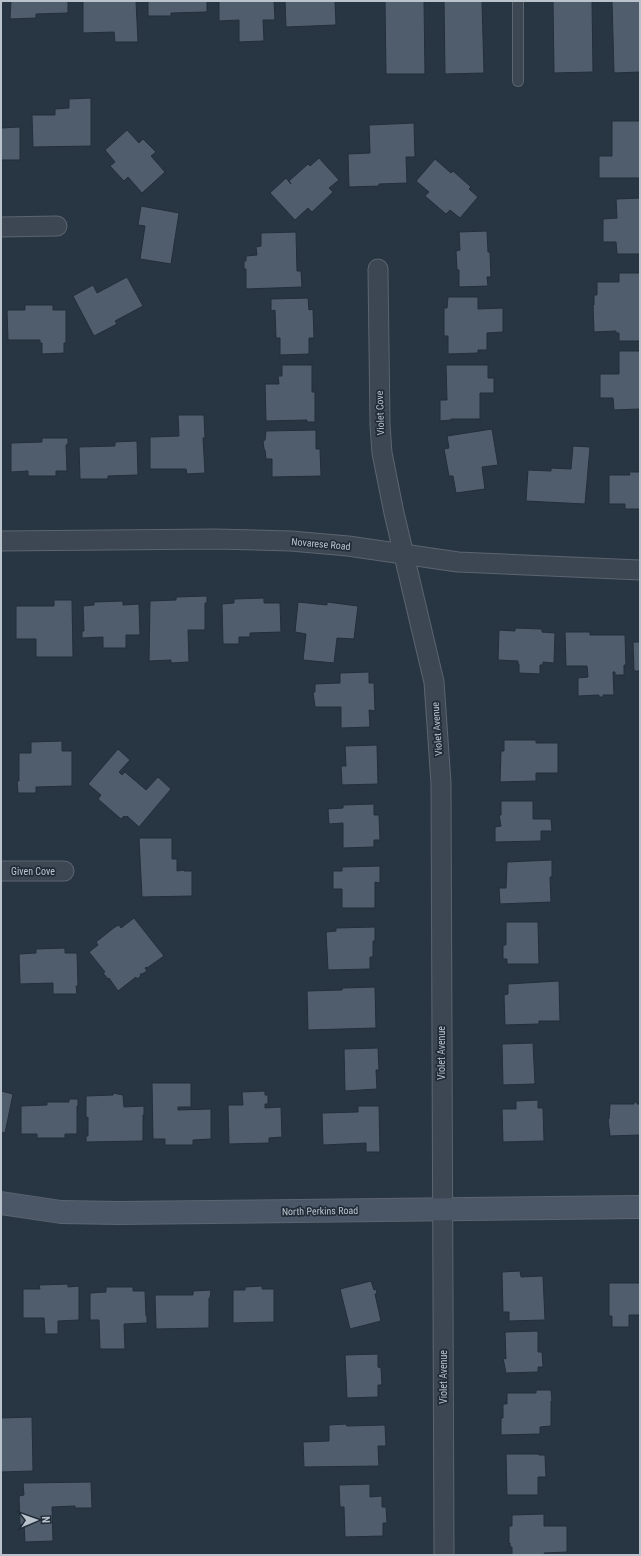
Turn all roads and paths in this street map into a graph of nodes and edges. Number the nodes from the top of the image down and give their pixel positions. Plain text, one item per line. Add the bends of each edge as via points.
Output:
1 (518, 1) edge
2 (518, 81) dead end
3 (57, 226) dead end
4 (1, 227) edge
5 (378, 269) dead end
6 (1, 541) edge
7 (405, 555) junction
8 (640, 570) edge
9 (1, 871) edge
10 (64, 871) dead end
11 (1, 1203) edge
12 (640, 1207) edge
13 (442, 1210) junction
14 (444, 1555) edge

1 - 2 lane
3 - 4 street
5 - 7 street, Violet Cove via 382,453
6 - 7 street, Novarese Road via 291,541
7 - 8 street, Novarese Road via 458,562
7 - 13 street, Violet Avenue via 434,682 441,783
9 - 10 street, Given Cove
11 - 13 street, North Perkins Road via 61,1212 119,1213
12 - 13 street, North Perkins Road
13 - 14 street, Violet Avenue

